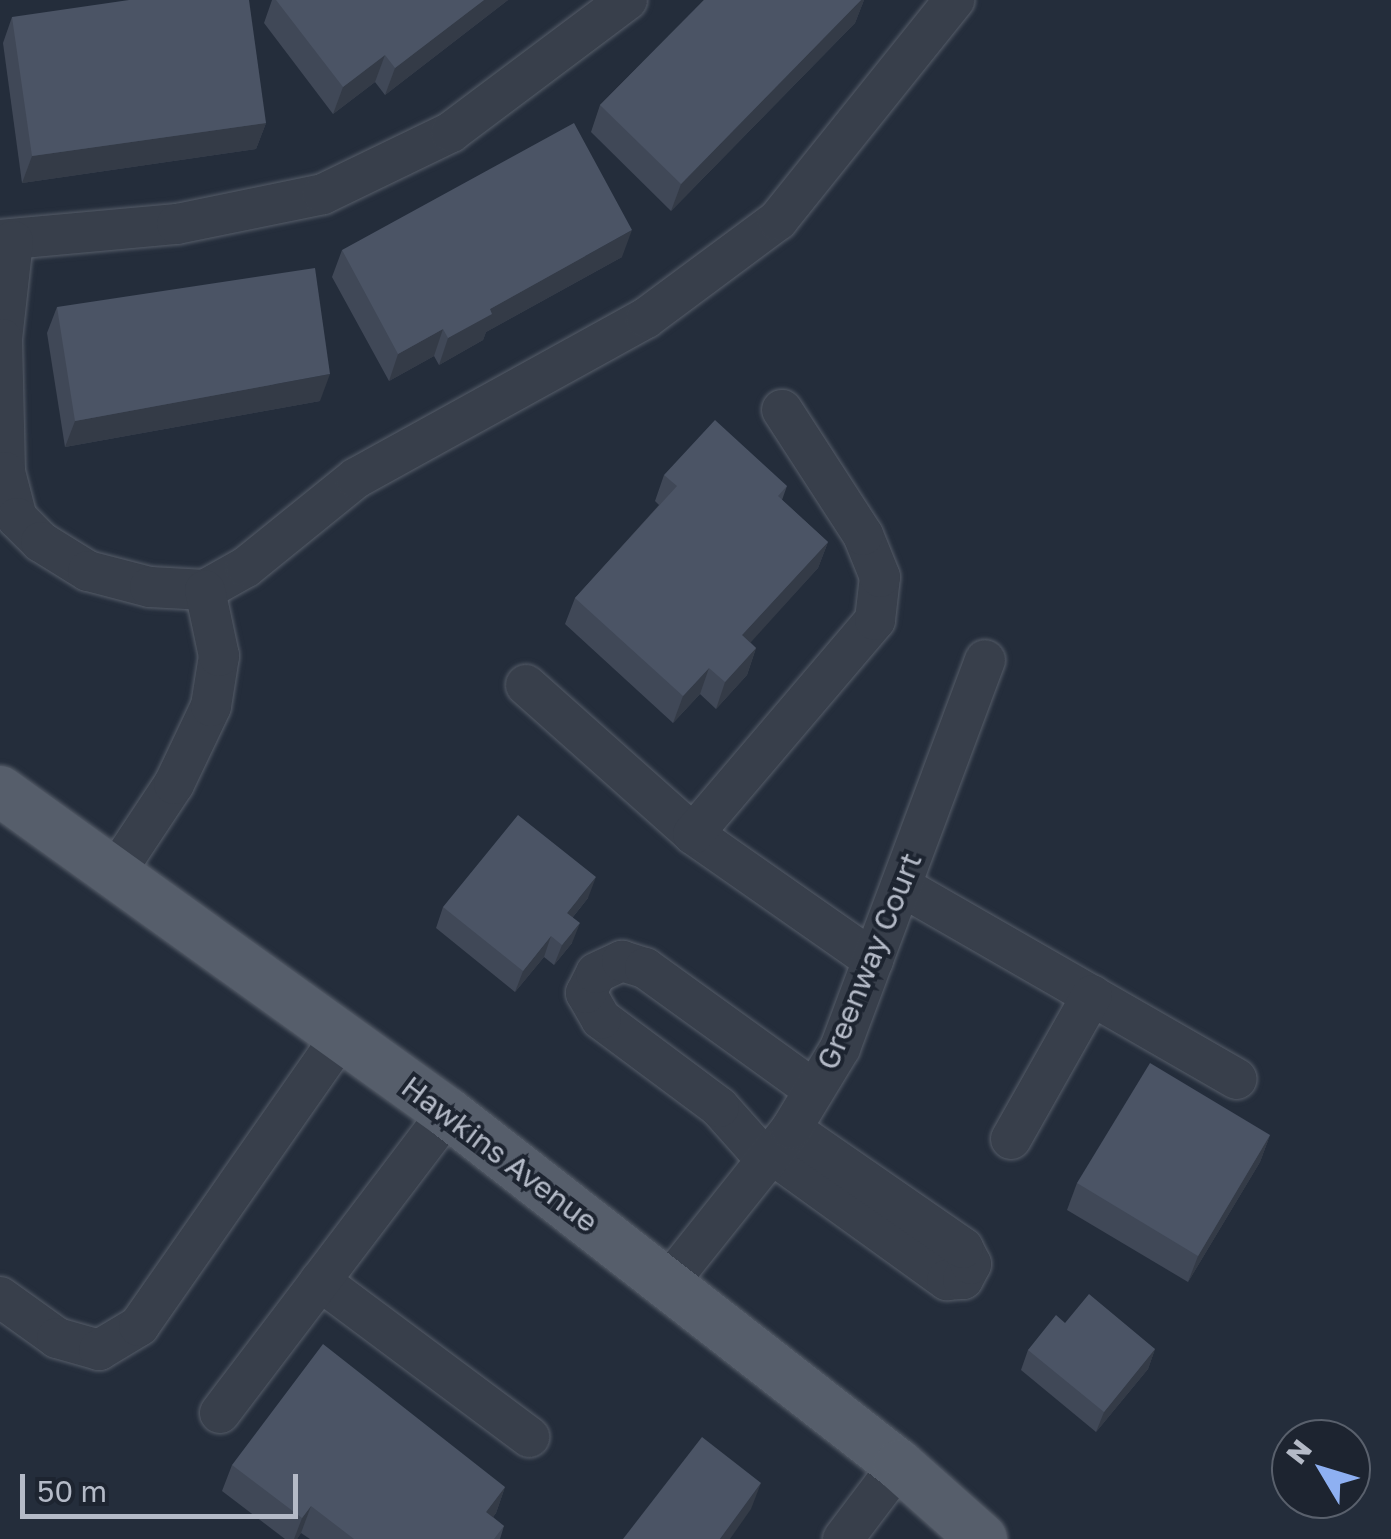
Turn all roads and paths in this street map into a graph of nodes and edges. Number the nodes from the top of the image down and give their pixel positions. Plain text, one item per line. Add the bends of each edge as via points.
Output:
1 (627, 0) edge
2 (954, 0) edge
3 (7, 240) edge
4 (782, 410) dead end
5 (205, 590) junction
6 (986, 660) dead end
7 (526, 686) dead end
8 (0, 791) edge
9 (693, 834) junction
10 (115, 873) junction
11 (901, 886) junction
12 (873, 960) junction
13 (1092, 995) junction
14 (342, 1035) junction
15 (1236, 1079) dead end
16 (814, 1090) junction
17 (448, 1113) junction
18 (1011, 1139) dead end
19 (777, 1148) junction
20 (320, 1281) junction
21 (669, 1282) junction
22 (0, 1297) edge
23 (220, 1413) dead end
24 (529, 1437) dead end
25 (898, 1465) junction
26 (843, 1539) edge
27 (982, 1539) edge

1 - 3 street via 451,132 324,194 177,224
2 - 5 street via 778,220 646,318 356,478 246,567
3 - 5 street via 5,472 17,518 88,572 150,587
4 - 9 street via 863,535 880,576 875,620
5 - 10 street via 220,656 211,706 174,784
6 - 11 street, Greenway Court
7 - 9 street
8 - 10 main road, Hawkins Avenue
9 - 12 street
10 - 14 main road, Hawkins Avenue
11 - 12 street, Greenway Court
11 - 13 street
12 - 16 street, Greenway Court via 840,1048
13 - 15 street
13 - 18 street
14 - 17 main road, Hawkins Avenue
14 - 22 street via 139,1326 99,1350 57,1338
16 - 19 street, Greenway Court
16 - 19 street via 645,968 622,961 596,972 586,993 600,1020
17 - 20 street
17 - 21 main road, Hawkins Avenue
19 - 21 street, Greenway Court
20 - 23 street
20 - 24 street
21 - 25 main road, Hawkins Avenue
25 - 26 street
25 - 27 main road, Hawkins Avenue

